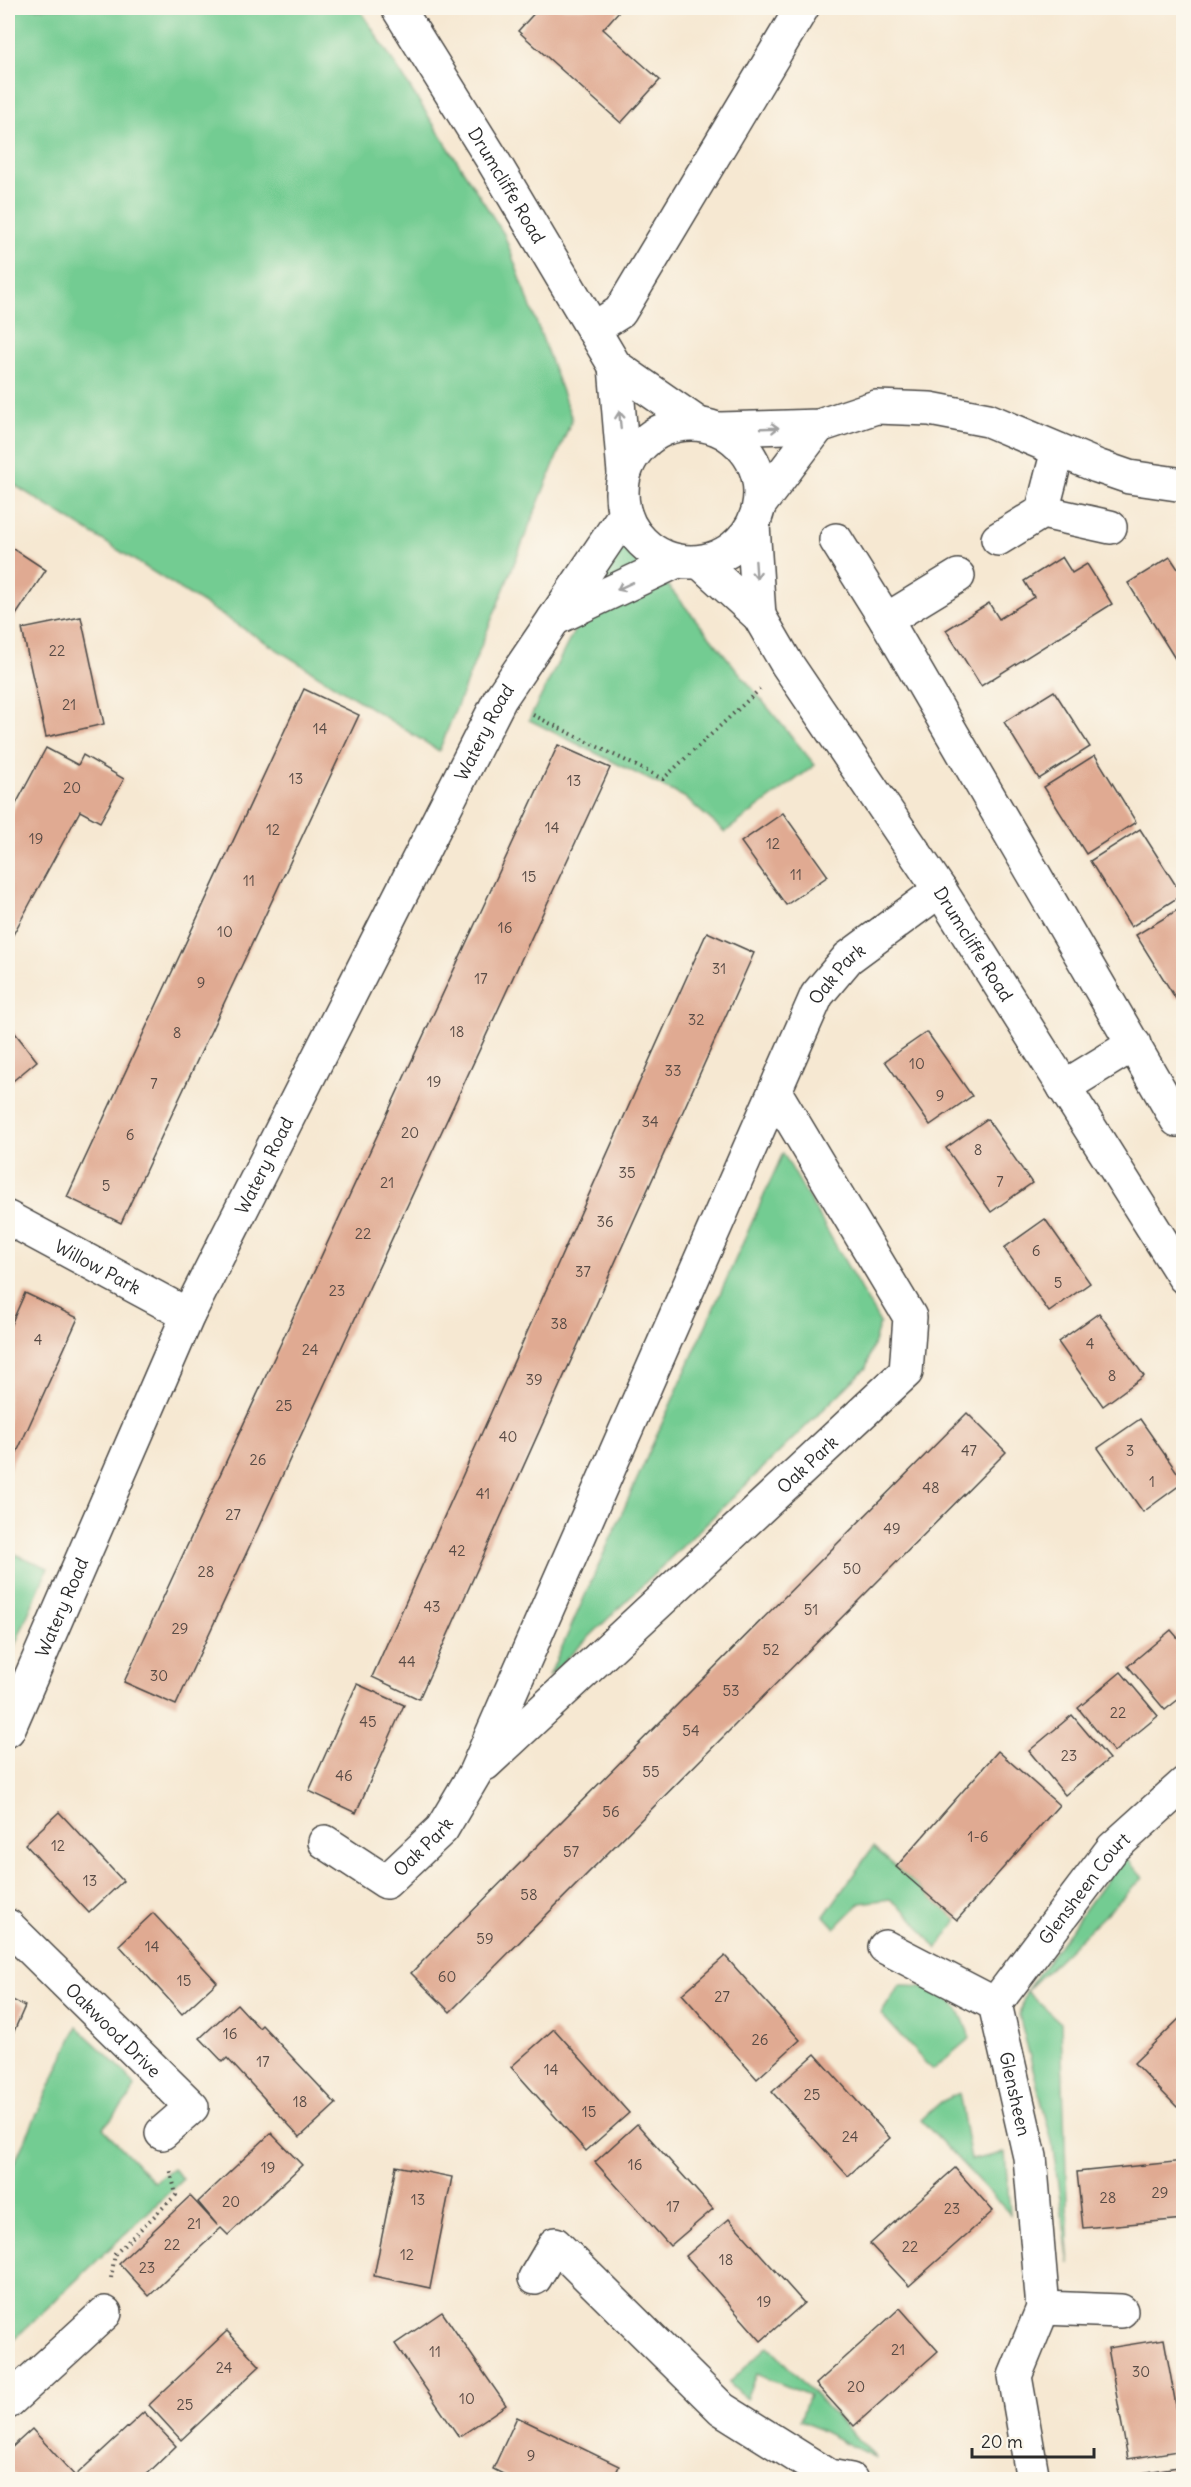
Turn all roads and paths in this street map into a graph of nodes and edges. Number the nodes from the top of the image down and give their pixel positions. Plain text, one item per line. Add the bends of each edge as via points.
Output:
1 (398, 8) edge
2 (802, 8) edge
3 (593, 329) junction
4 (615, 366) junction
5 (708, 426) junction
6 (819, 426) junction
7 (1058, 450) junction
8 (624, 473) junction
9 (1184, 485) edge
10 (1042, 512) junction
11 (625, 514) junction
12 (756, 514) junction
13 (1110, 527) dead end
14 (998, 539) dead end
15 (836, 540) dead end
16 (689, 561) junction
17 (958, 576) dead end
18 (759, 616) junction
19 (552, 620) junction
20 (886, 620) junction
21 (788, 664) junction
22 (500, 699) junction
23 (940, 890) junction
24 (1134, 1044) junction
25 (1064, 1087) junction
26 (775, 1092) junction
27 (1177, 1120) dead end
28 (8, 1218) edge
29 (1184, 1277) edge
30 (189, 1315) junction
31 (8, 1730) edge
32 (475, 1773) junction
33 (1184, 1784) edge
34 (325, 1842) dead end
35 (8, 1926) edge
36 (885, 1947) dead end
37 (995, 2004) junction
38 (162, 2133) joint
39 (535, 2278) dead end
40 (1043, 2308) junction
41 (1121, 2311) dead end
42 (105, 2313) joint
43 (8, 2402) edge
44 (1023, 2478) edge
45 (851, 2480) edge

1 - 3 street, Drumcliffe Road
2 - 3 street via 620,312
3 - 4 street, Drumcliffe Road
4 - 5 street, Drumcliffe Road
8 -> 4 street, Drumcliffe Road
5 -> 6 street
5 - 8 street via 673,426 652,435 635,452
5 - 12 street, Drumcliffe Road via 739,442 753,459 760,481
6 - 7 street via 876,407 930,409 988,420
6 - 12 street
7 - 9 street via 1129,477
7 - 10 street
8 - 11 street, Drumcliffe Road
10 - 13 street
10 - 14 street
11 - 16 street, Drumcliffe Road via 644,544 660,555
11 - 19 street, Watery Road
12 - 16 street via 740,543 722,556
12 -> 18 street, Drumcliffe Road
15 - 20 street
16 - 18 street, Drumcliffe Road
16 -> 19 street
17 - 20 street
18 - 21 street, Drumcliffe Road
19 - 22 street, Watery Road
20 - 24 street
21 - 22 path via 663,779
21 - 23 street, Drumcliffe Road
22 - 30 street, Watery Road
23 - 25 street, Drumcliffe Road
23 - 26 street, Oak Park via 848,958 817,995
24 - 25 street
24 - 27 street
25 - 29 street, Drumcliffe Road
26 - 32 street, Oak Park
26 - 32 street, Oak Park via 910,1317 906,1372
28 - 30 street, Willow Park
30 - 31 street, Watery Road
32 - 34 street, Oak Park via 442,1829 387,1882
33 - 37 street, Glensheen Court via 1113,1848
35 - 38 street, Oakwood Drive via 192,2107
36 - 37 street
37 - 40 street, Glensheen via 1030,2157
38 - 42 path via 176,2195 115,2254
39 - 45 street via 555,2244 722,2409 829,2476
40 - 41 street
40 - 44 street, Glensheen via 1015,2376
42 - 43 street

